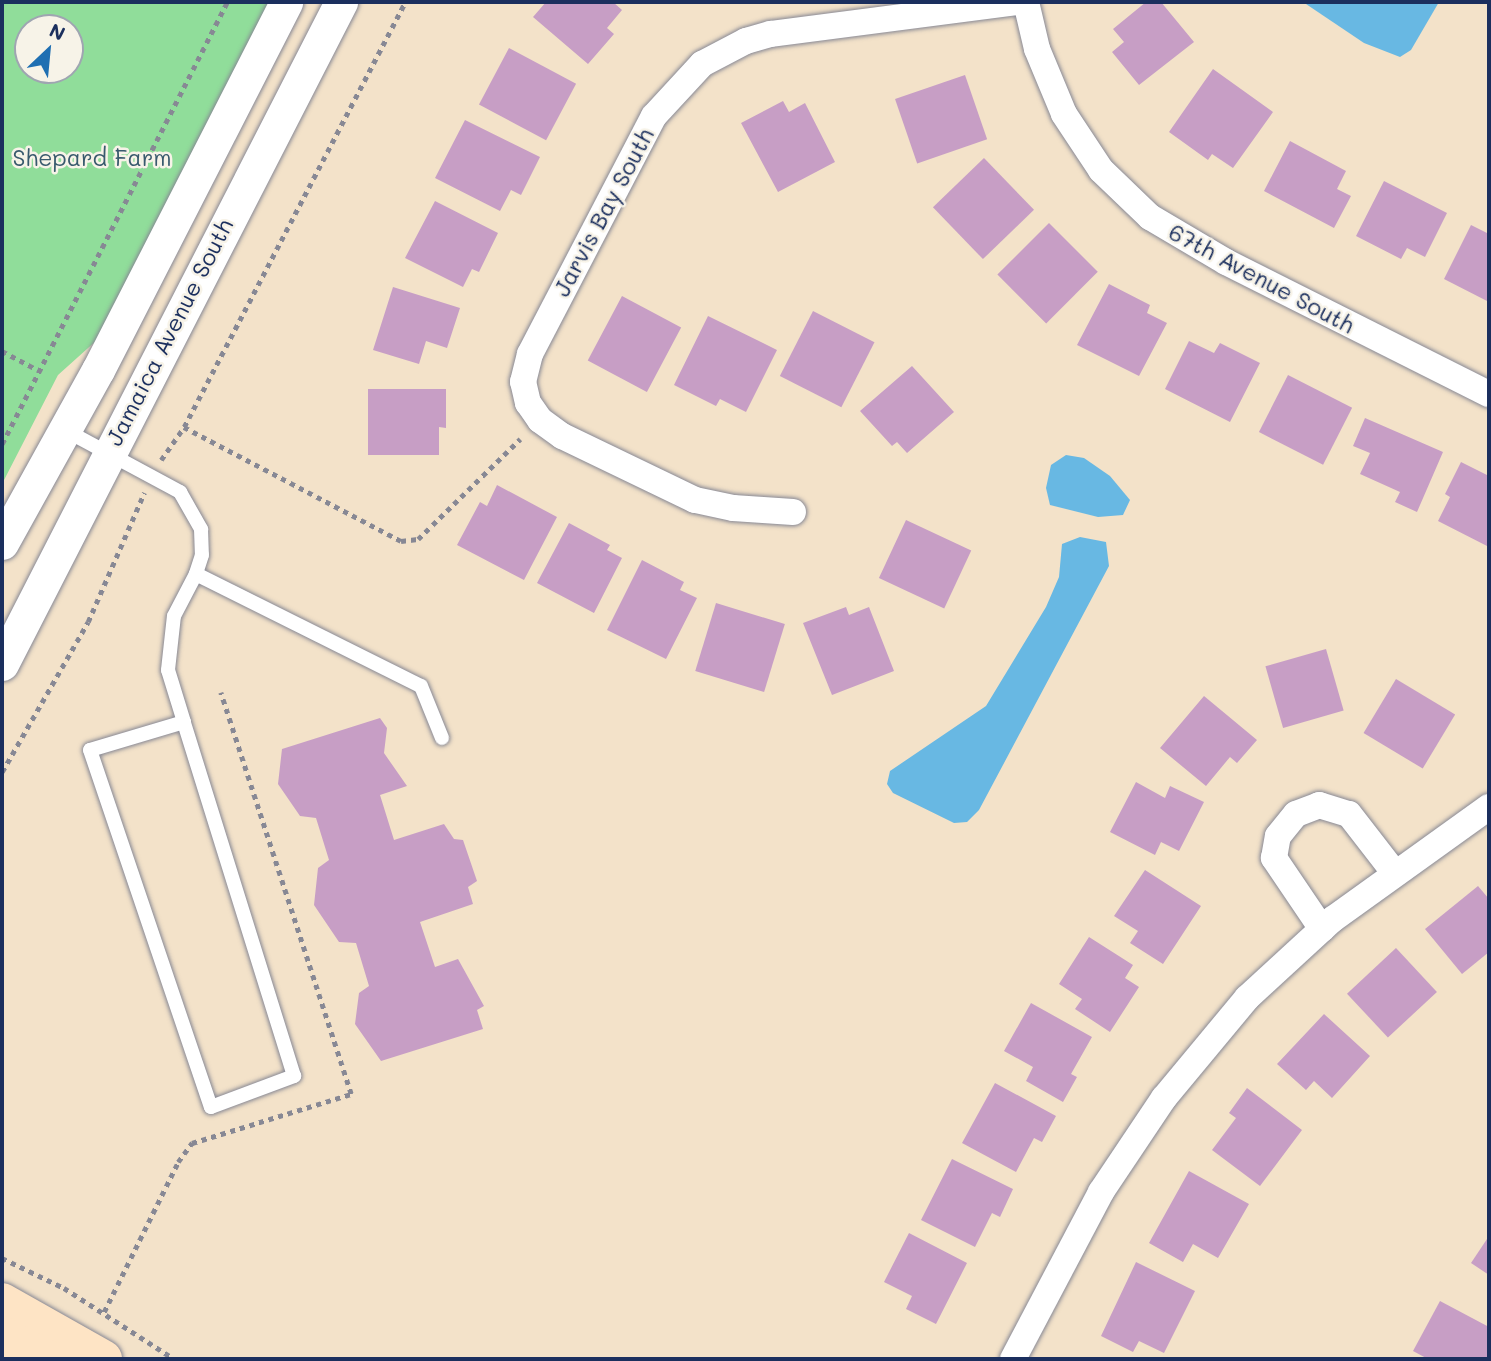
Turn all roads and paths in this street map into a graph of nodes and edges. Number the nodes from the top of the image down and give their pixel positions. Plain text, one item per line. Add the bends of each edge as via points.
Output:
1 (227, 2) edge
2 (286, 2) edge
3 (341, 2) edge
4 (405, 2) edge
5 (1018, 2) edge
6 (1026, 2) edge
7 (2, 351) edge
8 (38, 370) junction
9 (1489, 394) edge
10 (540, 420) junction
11 (184, 427) junction
12 (65, 430) junction
13 (2, 443) edge
14 (107, 452) junction
15 (154, 475) junction
16 (793, 512) dead end
17 (2, 543) edge
18 (196, 574) junction
19 (2, 664) edge
20 (221, 693) dead end
21 (184, 722) junction
22 (442, 738) dead end
23 (2, 772) edge
24 (1489, 807) edge
25 (1394, 872) junction
26 (1322, 929) junction
27 (2, 1258) edge
28 (2, 1302) edge
29 (104, 1312) junction
30 (2, 1335) edge
31 (47, 1359) edge
32 (103, 1359) edge
33 (174, 1359) edge
34 (1013, 1359) edge

1 - 8 path
2 - 12 street, Jamaica Avenue South
3 - 14 street, Jamaica Avenue South
4 - 11 path
5 - 10 street, Jarvis Bay South via 771,34 722,51 684,79 643,135 530,354 523,382 528,403
6 - 9 street, 67th Avenue South via 1037,50 1064,114 1101,170 1142,210 1214,256
7 - 8 path
8 - 13 path
10 - 11 path via 418,539 401,541
10 - 16 street, Jarvis Bay South via 562,436 695,500
11 - 15 path
12 - 14 lane
12 - 17 street, Jamaica Avenue South
14 - 15 lane
14 - 19 street, Jamaica Avenue South
15 - 18 lane via 180,492 198,519 203,545
15 - 23 path via 88,622
18 - 21 lane via 174,615 168,641 168,670
18 - 22 lane via 421,686
20 - 29 path via 351,1094 192,1143 178,1161
21 - 21 lane via 294,1076 211,1107 90,750
24 - 25 street
25 - 26 street
25 - 26 street via 1349,814 1319,806 1296,814 1278,836 1274,858
26 - 34 street via 1247,998 1164,1098 1101,1192
27 - 29 path
28 - 32 main road
29 - 33 path
30 - 31 main road

